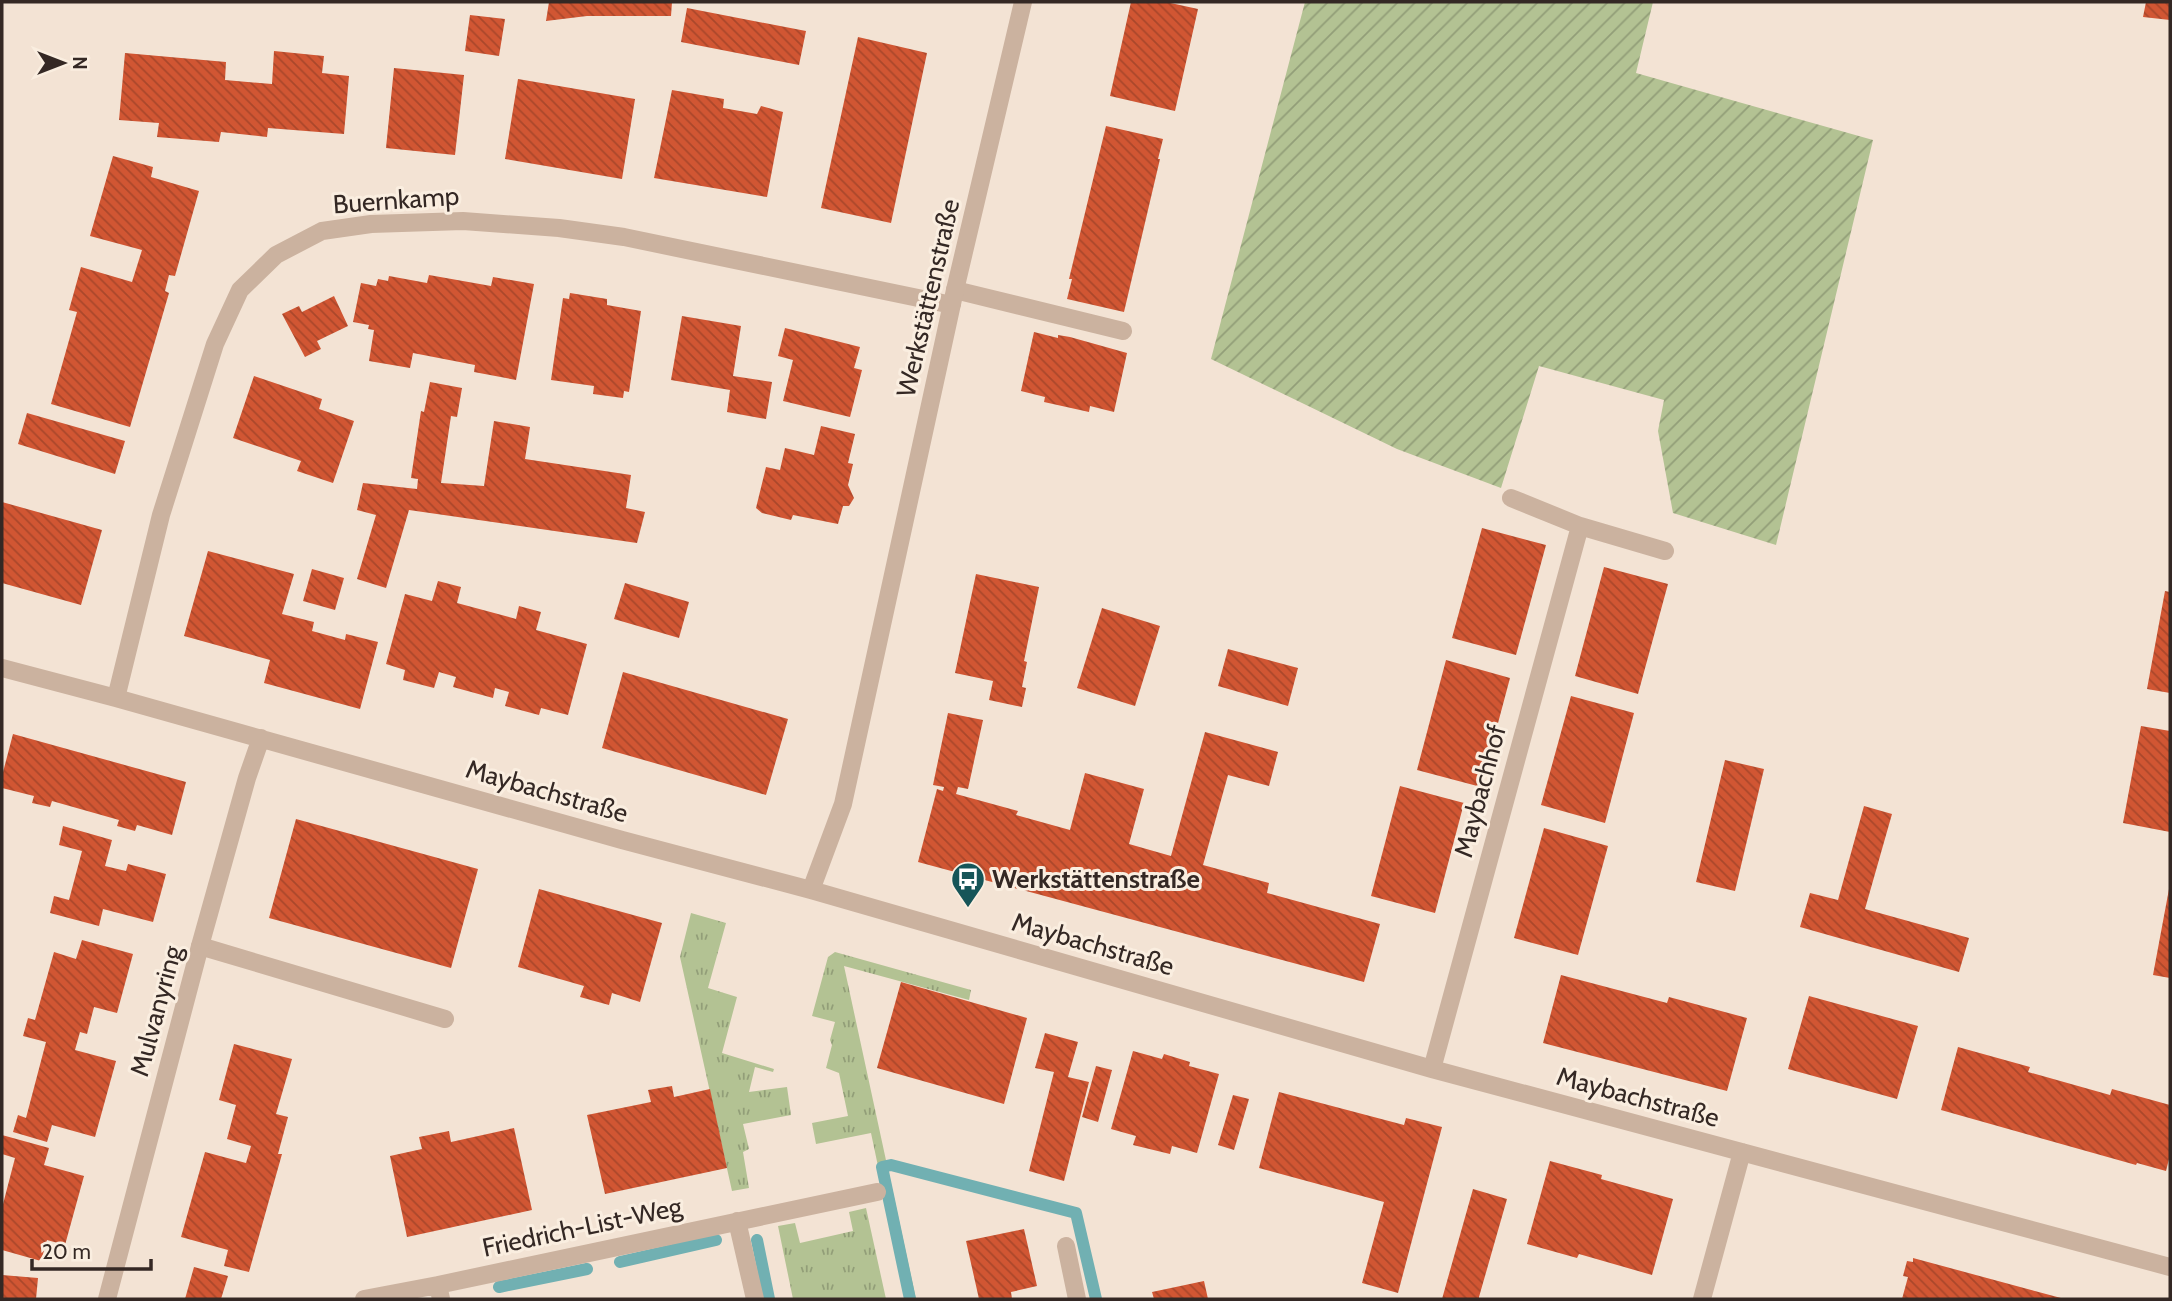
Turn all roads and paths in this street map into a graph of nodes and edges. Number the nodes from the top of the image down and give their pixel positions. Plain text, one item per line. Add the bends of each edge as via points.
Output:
1 (1023, 2) edge
2 (953, 298) junction
3 (1124, 331) dead end
4 (1511, 498) dead end
5 (1580, 526) junction
6 (1665, 551) dead end
7 (2, 668) edge
8 (116, 698) junction
9 (261, 738) junction
10 (811, 890) junction
11 (200, 946) junction
12 (445, 1019) dead end
13 (1432, 1069) junction
14 (1742, 1152) junction
15 (877, 1192) dead end
16 (737, 1221) junction
17 (1066, 1246) dead end
18 (2170, 1267) edge
19 (439, 1292) edge
20 (107, 1299) edge
21 (364, 1299) edge
22 (755, 1299) edge
23 (1077, 1299) edge
24 (1702, 1299) edge

1 - 2 street, Werkstättenstraße
2 - 3 street, Buernkamp
2 - 8 street, Buernkamp via 559,228 463,221 371,224 323,231 276,255 240,290 215,344 161,515
2 - 10 street, Werkstättenstraße via 843,804
4 - 5 street
5 - 6 street
5 - 13 street, Maybachhof
7 - 8 street, Maybachstraße
8 - 9 street, Maybachstraße
9 - 10 street, Maybachstraße
9 - 11 street, Mulvanyring
10 - 13 street, Maybachstraße
11 - 12 street
11 - 20 street, Mulvanyring
13 - 14 street, Maybachstraße
14 - 18 street, Maybachstraße
14 - 24 street
15 - 16 street, Friedrich-List-Weg
16 - 19 street, Friedrich-List-Weg
16 - 22 street
17 - 23 street
19 - 21 street, Friedrich-List-Weg

